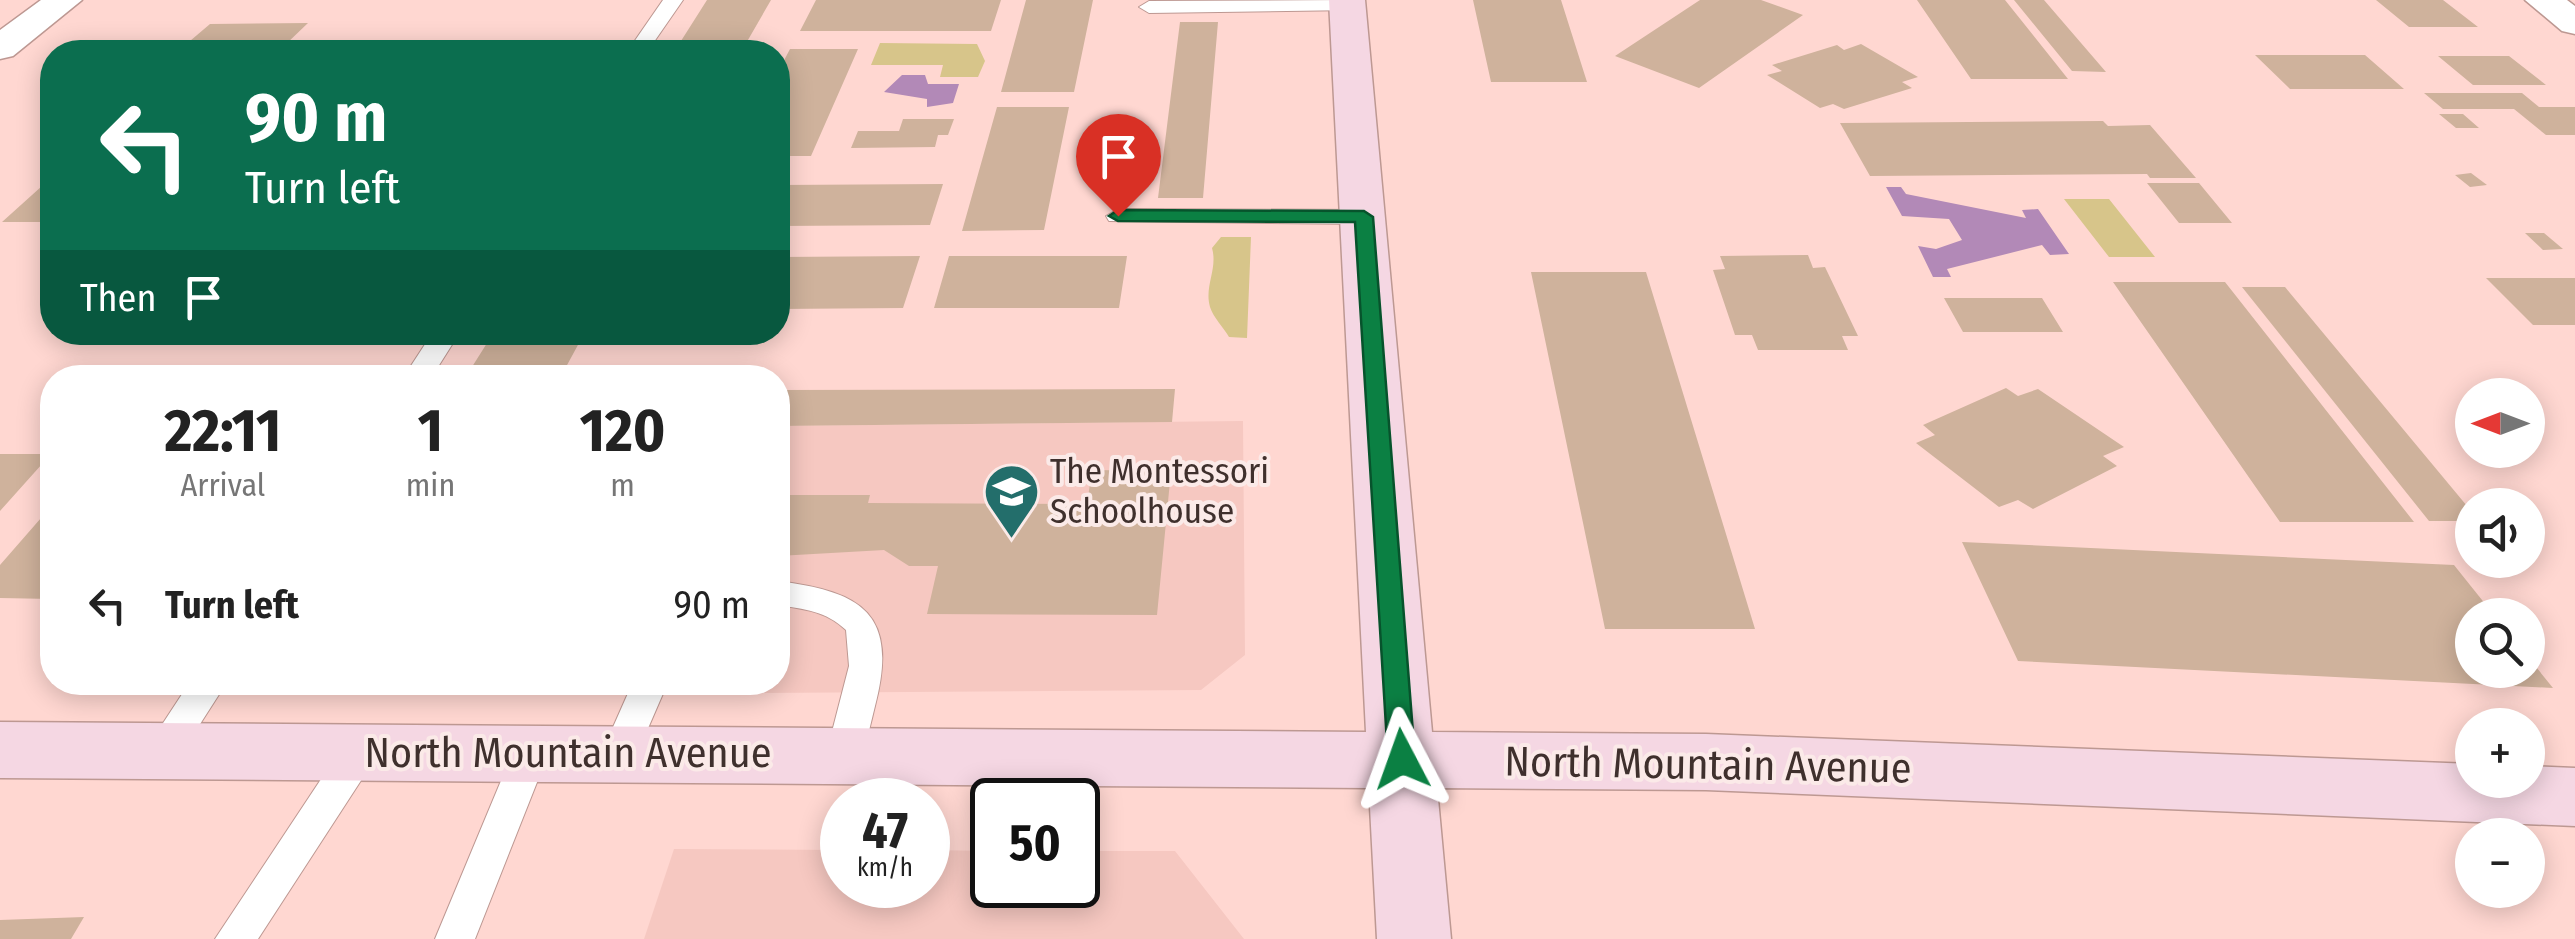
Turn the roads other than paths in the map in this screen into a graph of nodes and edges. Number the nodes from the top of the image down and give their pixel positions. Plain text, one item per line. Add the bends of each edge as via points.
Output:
1 (64, 0) edge
2 (673, 0) edge
3 (1347, 3) edge
4 (1148, 7) dead end
5 (646, 40) edge
6 (0, 48) edge
7 (1118, 216) dead end
8 (1364, 217) junction
9 (790, 595) edge
10 (201, 695) edge
11 (645, 695) edge
12 (164, 749) junction
13 (0, 750) edge
14 (360, 750) junction
15 (531, 752) junction
16 (620, 752) junction
17 (844, 755) junction
18 (1402, 759) junction
19 (2575, 797) edge
20 (235, 939) edge
21 (455, 939) edge
22 (1414, 939) edge

1 - 6 street
2 - 5 lane
3 - 4 lane
3 - 8 street
7 - 8 lane
8 - 18 street
9 - 17 lane via 835,602 852,611 866,632 863,678
10 - 12 lane
11 - 16 lane
12 - 13 street, North Mountain Avenue
12 - 14 street, North Mountain Avenue
14 - 15 street, North Mountain Avenue
14 - 20 lane
15 - 16 street, North Mountain Avenue
15 - 21 lane
16 - 17 street, North Mountain Avenue
17 - 18 street, North Mountain Avenue
18 - 19 street, North Mountain Avenue via 1912,767
18 - 22 street

